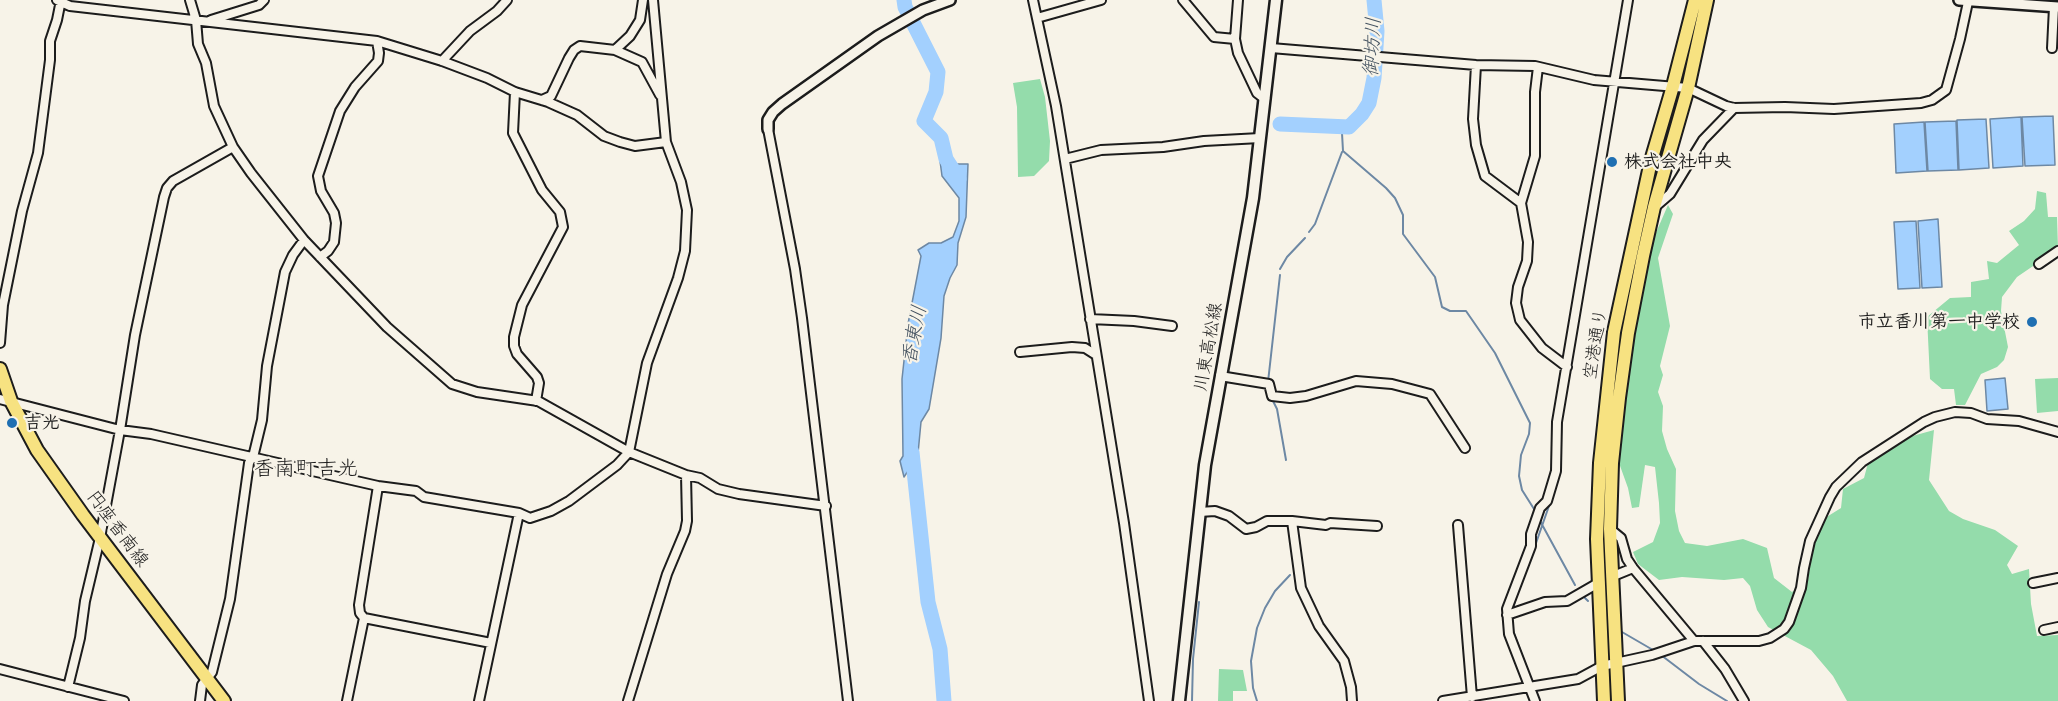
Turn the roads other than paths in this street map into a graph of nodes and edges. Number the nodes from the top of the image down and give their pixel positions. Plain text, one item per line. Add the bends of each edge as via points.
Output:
1 (59, 0) edge
2 (190, 0) edge
3 (264, 0) edge
4 (507, 0) edge
5 (643, 0) edge
6 (653, 0) edge
7 (950, 0) edge
8 (1033, 0) edge
9 (1101, 0) edge
10 (1183, 0) edge
11 (1238, 0) edge
12 (1276, 0) edge
13 (1628, 0) edge
14 (1695, 0) edge
15 (1707, 0) edge
16 (1962, 0) edge
17 (2053, 5) edge
18 (1037, 18) junction
19 (196, 20) junction
20 (207, 21) junction
21 (1235, 39) junction
22 (377, 41) junction
23 (1271, 48) junction
24 (2052, 48) dead end
25 (615, 50) junction
26 (441, 61) junction
27 (1476, 65) junction
28 (1538, 67) junction
29 (1614, 82) junction
30 (1673, 86) junction
31 (1688, 88) junction
32 (515, 92) junction
33 (662, 98) junction
34 (1265, 99) junction
35 (542, 100) junction
36 (1734, 108) junction
37 (768, 129) joint
38 (1260, 138) junction
39 (666, 142) junction
40 (233, 147) junction
41 (1065, 159) junction
42 (1521, 203) junction
43 (1654, 207) junction
44 (304, 240) junction
45 (2058, 251) edge
46 (320, 257) junction
47 (2039, 264) dead end
48 (1090, 319) junction
49 (1172, 326) dead end
50 (0, 343) edge
51 (1020, 352) dead end
52 (1096, 355) junction
53 (1567, 367) junction
54 (0, 369) edge
55 (1220, 375) junction
56 (6, 400) edge
57 (536, 401) junction
58 (120, 430) junction
59 (2058, 432) edge
60 (1465, 448) dead end
61 (629, 452) junction
62 (252, 458) junction
63 (686, 475) junction
64 (378, 486) junction
65 (826, 506) junction
66 (1199, 512) junction
67 (519, 513) junction
68 (1292, 521) junction
69 (1458, 525) dead end
70 (1377, 526) dead end
71 (1610, 529) junction
72 (100, 538) junction
73 (1633, 567) junction
74 (1612, 577) junction
75 (2058, 578) edge
76 (1598, 583) junction
77 (2033, 583) dead end
78 (1507, 615) junction
79 (364, 618) junction
80 (2058, 627) edge
81 (2044, 630) dead end
82 (1694, 641) junction
83 (1703, 641) junction
84 (491, 643) junction
85 (1616, 664) junction
86 (1602, 666) junction
87 (0, 669) edge
88 (207, 679) junction
89 (68, 687) junction
90 (1530, 688) junction
91 (1472, 697) junction
92 (124, 701) edge
93 (200, 701) edge
94 (224, 701) edge
95 (346, 701) edge
96 (479, 701) edge
97 (628, 701) edge
98 (848, 701) edge
99 (1149, 701) edge
100 (1179, 701) edge
101 (1352, 701) edge
102 (1443, 701) edge
103 (1535, 701) edge
104 (1604, 701) edge
105 (1618, 701) edge
106 (1744, 701) edge

1 - 19 street via 70,6
1 - 50 street via 50,41 38,153 3,305
2 - 19 street
3 - 20 street
4 - 26 street
5 - 25 street via 637,28
6 - 33 street
7 - 37 street via 878,36 773,112
8 - 18 street
9 - 18 street
10 - 21 street via 1214,37
11 - 21 street
12 - 23 main road, 川東高松線
13 - 29 street
14 - 30 main road, 空港通り
15 - 31 main road, 空港通り
16 - 17 street
16 - 36 street via 1960,39 1946,90 1932,100 1834,109
17 - 24 street
18 - 41 street
19 - 20 street
19 - 40 street via 214,106
20 - 22 street
21 - 34 street via 1257,93
22 - 26 street
22 - 46 street via 378,61 340,111 318,176 336,223 334,242
23 - 27 street
23 - 34 main road, 川東高松線
25 - 33 street via 642,62
25 - 35 street via 580,46 574,50 551,96
26 - 32 street
27 - 28 street
27 - 42 street via 1473,119 1485,176
28 - 29 street
28 - 42 street via 1535,156
29 - 30 street
29 - 53 street
30 - 31 street
30 - 76 main road, 空港通り via 1651,161 1614,332 1600,463
31 - 36 street
31 - 43 main road, 空港通り
32 - 35 street
32 - 57 street via 513,133 542,190 560,212 563,227 522,306 514,337 517,354 537,377
33 - 39 street
34 - 38 main road, 川東高松線
35 - 39 street via 577,115 604,136 620,142 635,146
36 - 43 street via 1703,141 1670,194
37 - 65 street via 795,269
38 - 41 street via 1101,150
38 - 55 main road, 川東高松線 via 1253,198
39 - 61 street via 687,210 685,251 647,363
40 - 44 street
40 - 58 street via 172,181 167,188 135,335
41 - 48 street
42 - 53 street via 1528,242 1516,303 1520,320 1542,348
43 - 71 main road, 空港通り via 1619,398
44 - 46 street
44 - 62 street via 285,272 267,366 262,420
45 - 47 street
46 - 57 street via 387,327 452,384
48 - 49 street
48 - 52 street
51 - 52 street via 1072,347 1085,348
52 - 99 street
53 - 78 street via 1557,422 1556,471 1531,534 1531,546
54 - 56 main road, 円座香南線
55 - 60 street via 1269,384 1272,396 1290,398 1356,381 1392,384 1430,394
55 - 66 main road, 川東高松線
56 - 58 street
56 - 72 main road, 円座香南線
57 - 61 street
58 - 62 street
58 - 72 street
59 - 83 street via 1962,412 1924,422 1862,462 1836,488 1810,541 1802,588 1784,629 1759,641
61 - 63 street
61 - 67 street via 569,501 530,518
62 - 64 street
62 - 88 street via 230,599
63 - 65 street via 740,494
63 - 97 street via 685,531 667,574
64 - 67 street
64 - 79 street via 359,605
65 - 98 street
66 - 68 street via 1215,511 1229,516 1246,529 1267,521
66 - 100 main road, 川東高松線
67 - 84 street
68 - 70 street
68 - 101 street via 1300,588 1319,626 1344,661
69 - 91 street
71 - 73 street via 1621,538
71 - 74 main road, 空港通り
72 - 88 main road, 円座香南線
72 - 89 street
73 - 74 street
73 - 82 street
74 - 76 street
74 - 85 main road, 空港通り
75 - 77 street
76 - 78 street via 1567,602 1545,602
76 - 86 main road, 空港通り
78 - 90 street via 1509,634
79 - 84 street
79 - 95 street
80 - 81 street
82 - 83 street
82 - 85 street
83 - 106 street
84 - 96 street
85 - 86 street
85 - 105 main road, 空港通り
86 - 90 street via 1578,678
86 - 104 main road, 空港通り
87 - 89 street
88 - 93 street
88 - 94 main road, 円座香南線
89 - 92 street
90 - 91 street
90 - 103 street
91 - 102 street

